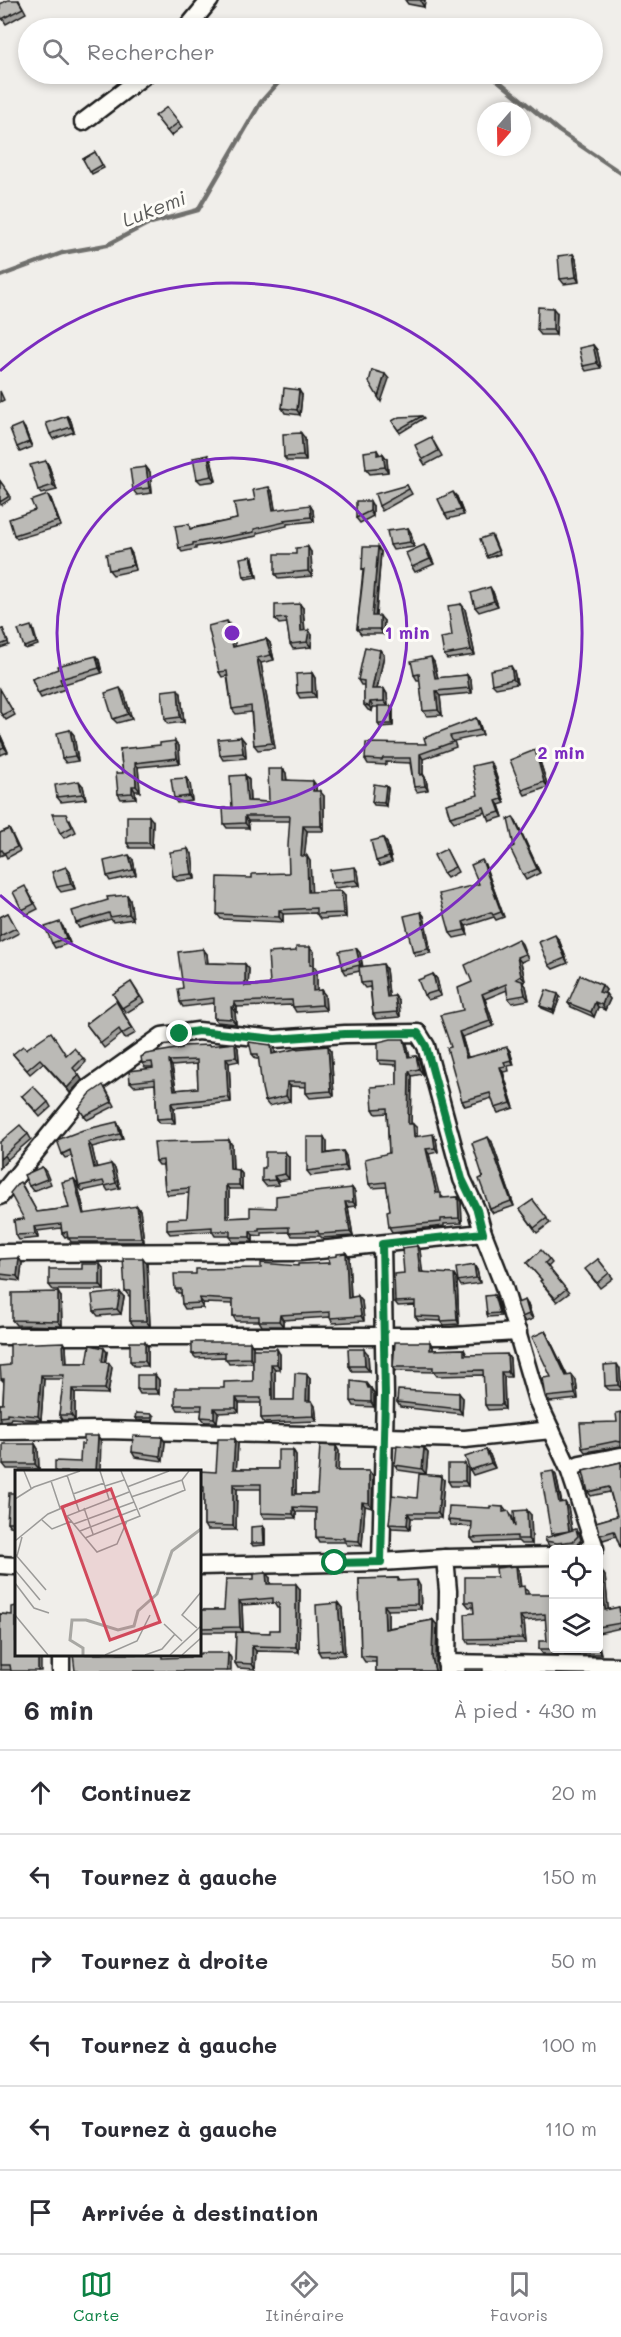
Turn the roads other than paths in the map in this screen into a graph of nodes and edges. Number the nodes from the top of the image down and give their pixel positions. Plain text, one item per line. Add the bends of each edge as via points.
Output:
1 (210, 0) edge
2 (195, 18) edge
3 (133, 84) edge
4 (83, 122) dead end
5 (0, 1196) edge
6 (483, 1233) junction
7 (382, 1244) junction
8 (0, 1253) edge
9 (518, 1332) junction
10 (384, 1335) junction
11 (0, 1336) edge
12 (551, 1430) junction
13 (0, 1431) edge
14 (384, 1436) junction
15 (621, 1456) edge
16 (569, 1469) junction
17 (594, 1545) edge
18 (549, 1556) edge
19 (445, 1558) junction
20 (381, 1562) junction
21 (0, 1565) edge
22 (15, 1566) edge
23 (201, 1566) edge
24 (621, 1666) edge
25 (447, 1667) edge

1 - 2 street
3 - 4 street
5 - 6 street via 86,1090 162,1036 198,1031 275,1039 418,1033 426,1046 462,1179
6 - 7 street
6 - 9 street
7 - 8 street via 300,1252
7 - 10 street
9 - 10 street
9 - 12 street via 537,1401
10 - 11 street
10 - 14 street
12 - 14 street via 465,1439
12 - 16 street
13 - 14 street
14 - 20 street
15 - 16 street
16 - 17 street
18 - 19 street
19 - 20 street
19 - 25 street
20 - 23 street
21 - 22 street
24 - 25 street

